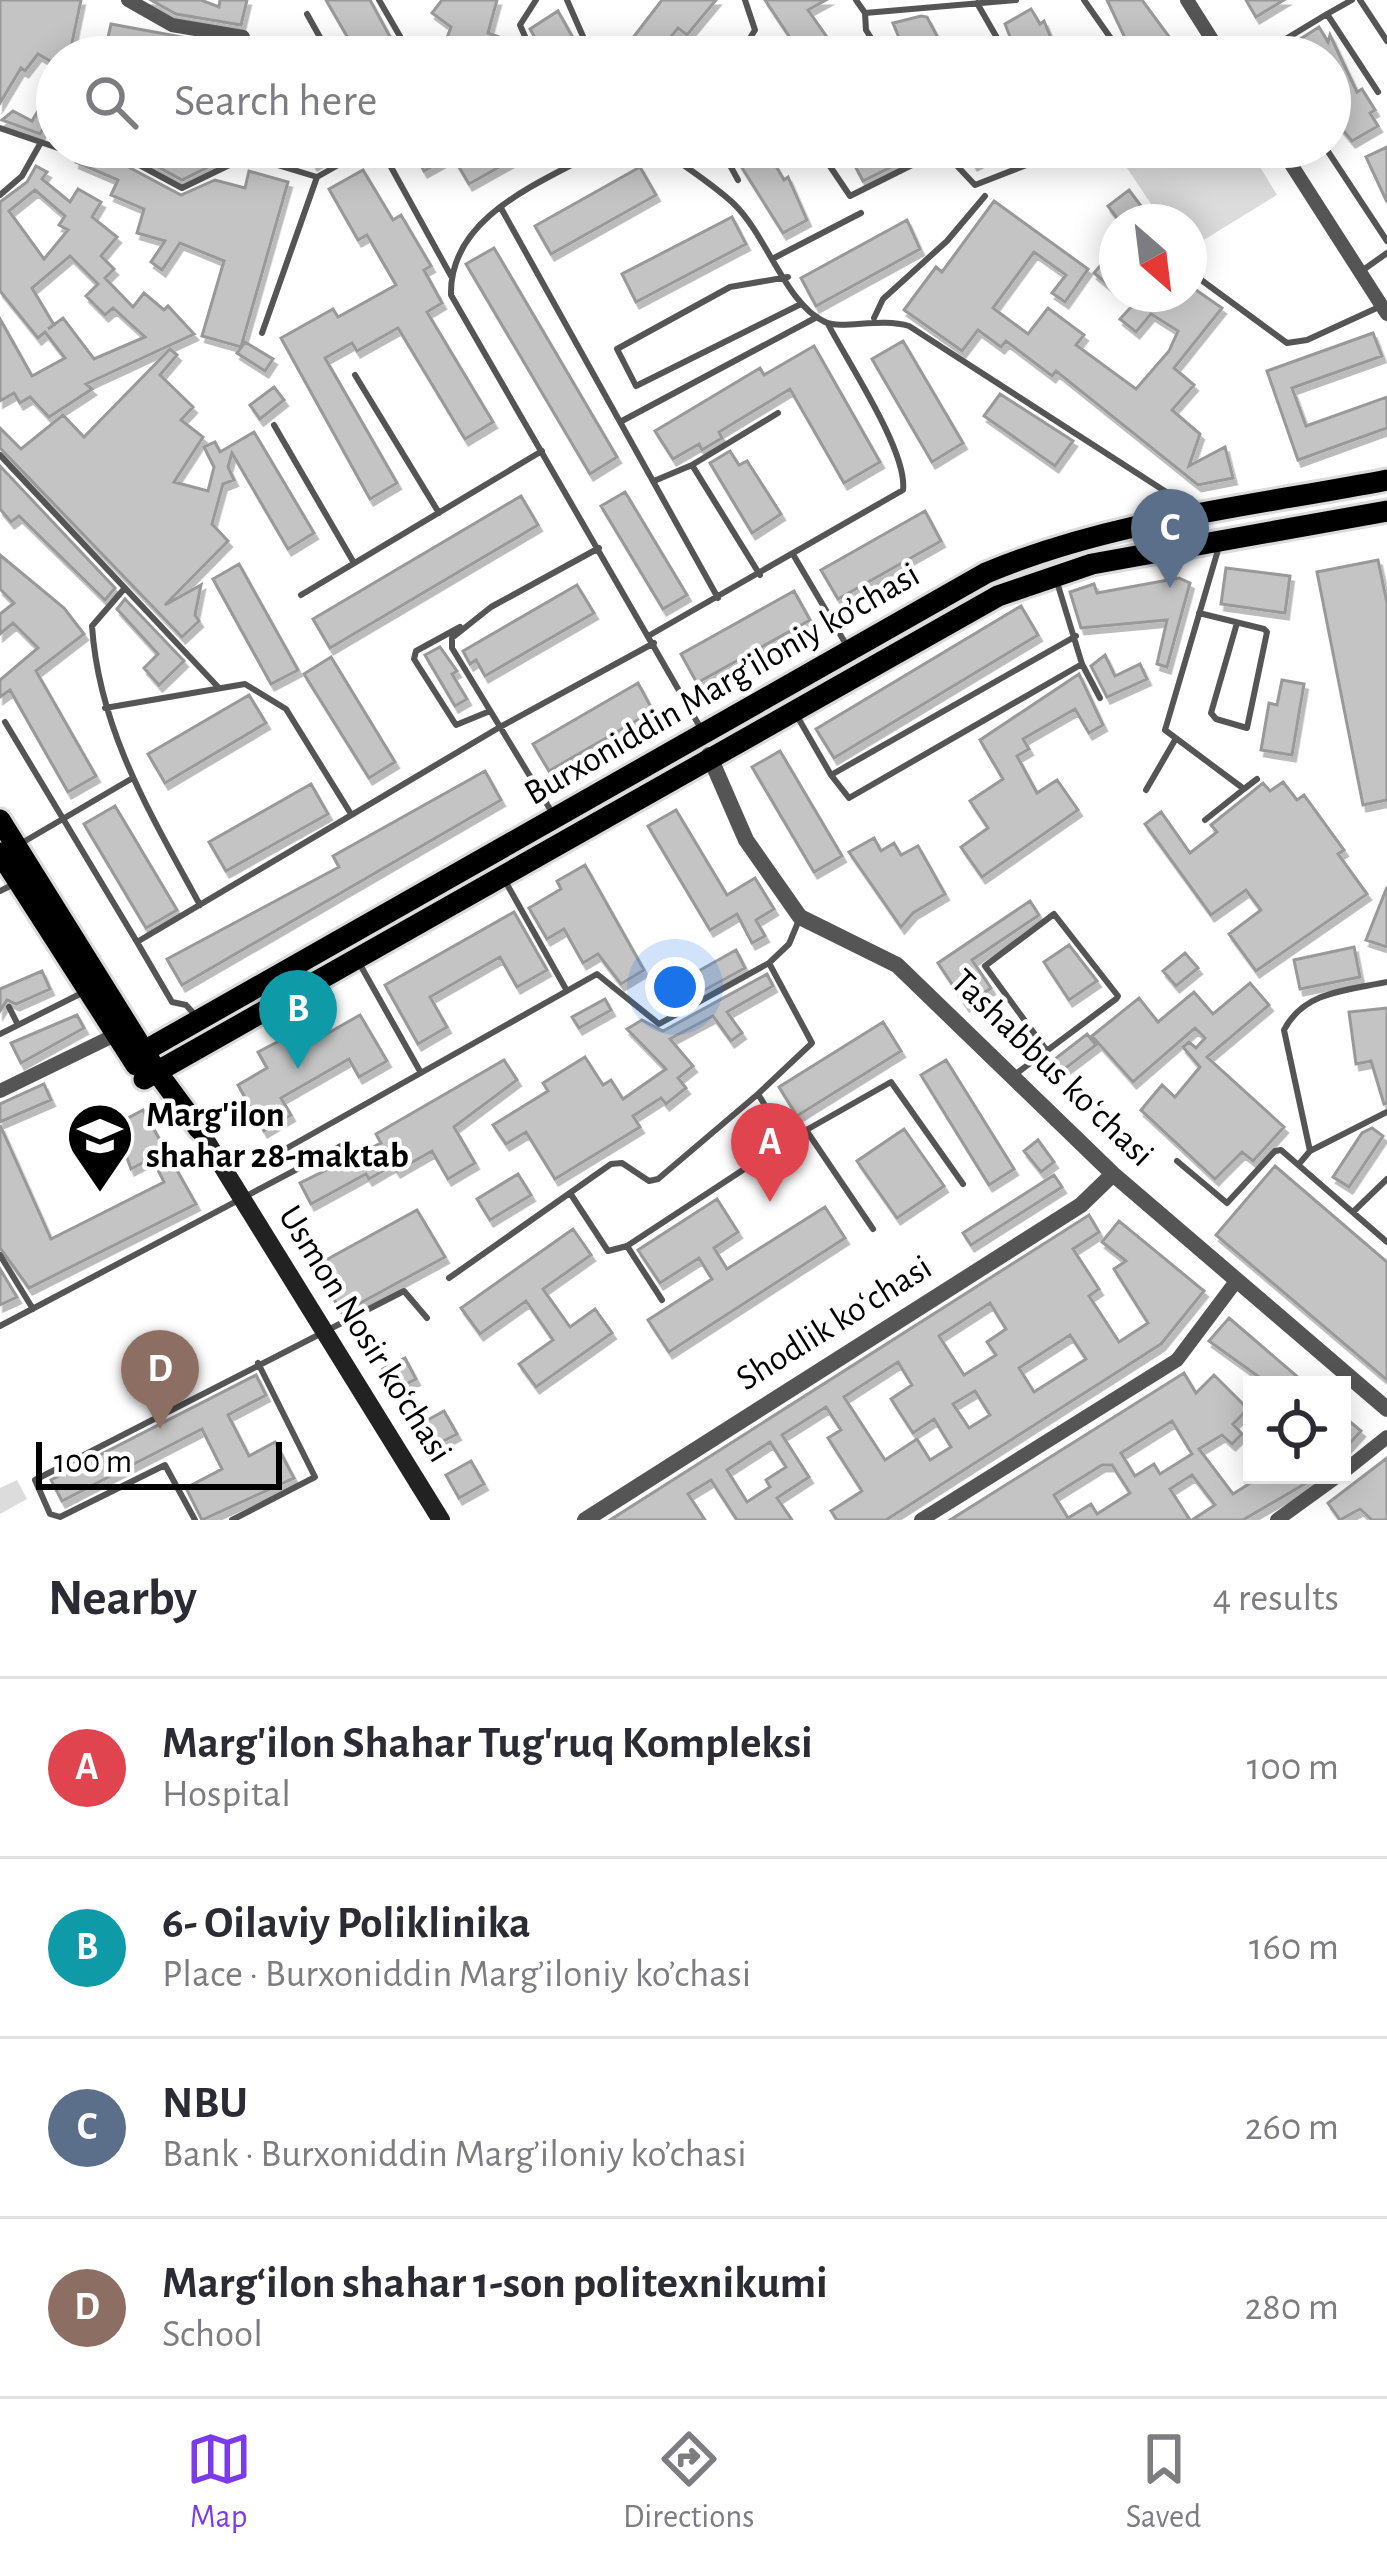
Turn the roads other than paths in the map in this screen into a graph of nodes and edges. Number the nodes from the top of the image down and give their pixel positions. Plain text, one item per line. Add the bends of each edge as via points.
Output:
1 (128, 0) edge
2 (379, 0) edge
3 (536, 0) edge
4 (566, 0) edge
5 (745, 0) edge
6 (856, 0) edge
7 (1016, 0) edge
8 (1084, 0) edge
9 (1187, 0) edge
10 (1356, 0) edge
11 (977, 1) edge
12 (865, 13) junction
13 (307, 14) dead end
14 (1327, 14) junction
15 (237, 36) edge
16 (319, 36) edge
17 (400, 36) edge
18 (525, 36) edge
19 (582, 36) edge
20 (751, 36) edge
21 (870, 36) edge
22 (996, 36) edge
23 (1109, 36) edge
24 (1209, 36) edge
25 (1291, 36) edge
26 (1341, 36) edge
27 (1387, 41) edge
28 (1351, 51) edge
29 (1378, 92) dead end
30 (0, 128) edge
31 (36, 142) edge
32 (36, 151) edge
33 (141, 168) edge
34 (223, 168) edge
35 (287, 168) edge
36 (333, 168) edge
37 (392, 168) edge
38 (569, 168) edge
39 (687, 168) edge
40 (731, 168) edge
41 (831, 168) edge
42 (904, 168) edge
43 (960, 168) edge
44 (1016, 168) edge
45 (1293, 168) edge
46 (1339, 168) edge
47 (317, 177) junction
48 (737, 180) dead end
49 (0, 195) edge
50 (985, 196) dead end
51 (501, 208) junction
52 (861, 213) dead end
53 (1387, 241) edge
54 (1387, 254) edge
55 (774, 258) junction
56 (1360, 272) junction
57 (451, 276) junction
58 (788, 277) junction
59 (1207, 284) edge
60 (799, 305) junction
61 (1384, 310) edge
62 (817, 316) junction
63 (874, 318) junction
64 (828, 323) junction
65 (262, 333) dead end
66 (355, 375) dead end
67 (778, 413) dead end
68 (620, 422) junction
69 (274, 425) dead end
70 (542, 451) junction
71 (0, 455) edge
72 (692, 465) junction
73 (1387, 480) edge
74 (653, 482) junction
75 (1387, 511) edge
76 (439, 513) junction
77 (1202, 515) junction
78 (1221, 540) junction
79 (599, 548) junction
80 (794, 556) junction
81 (354, 563) junction
82 (1054, 573) junction
83 (760, 574) junction
84 (124, 589) junction
85 (301, 596) dead end
86 (718, 598) junction
87 (1199, 614) junction
88 (468, 623) junction
89 (1237, 623) junction
90 (1076, 636) junction
91 (652, 639) junction
92 (848, 649) junction
93 (1082, 664) junction
94 (218, 687) junction
95 (1100, 698) dead end
96 (105, 708) junction
97 (793, 708) junction
98 (490, 711) junction
99 (5, 722) dead end
100 (500, 727) junction
101 (702, 730) junction
102 (1175, 740) junction
103 (709, 755) junction
104 (831, 775) junction
105 (131, 778) junction
106 (1257, 779) dead end
107 (1244, 789) junction
108 (1146, 790) dead end
109 (351, 814) junction
110 (554, 817) junction
111 (63, 819) junction
112 (0, 820) edge
113 (1205, 820) dead end
114 (8, 849) edge
115 (502, 874) junction
116 (9, 886) edge
117 (200, 905) junction
118 (800, 917) junction
119 (137, 942) junction
120 (356, 958) junction
121 (770, 963) junction
122 (1387, 982) edge
123 (89, 990) junction
124 (567, 991) junction
125 (9, 1007) dead end
126 (200, 1020) junction
127 (18, 1025) junction
128 (123, 1030) junction
129 (0, 1034) edge
130 (1047, 1051) junction
131 (138, 1054) junction
132 (421, 1073) junction
133 (150, 1075) junction
134 (1012, 1077) junction
135 (2, 1085) edge
136 (758, 1094) junction
137 (1387, 1112) edge
138 (199, 1130) joint
139 (806, 1130) junction
140 (787, 1141) junction
141 (340, 1146) dead end
142 (1310, 1151) junction
143 (280, 1152) dead end
144 (1177, 1161) dead end
145 (1298, 1165) junction
146 (1113, 1174) junction
147 (1387, 1179) edge
148 (963, 1184) dead end
149 (571, 1192) junction
150 (243, 1201) junction
151 (1353, 1212) junction
152 (873, 1229) dead end
153 (1387, 1242) edge
154 (627, 1246) junction
155 (0, 1255) edge
156 (449, 1278) dead end
157 (1237, 1280) junction
158 (662, 1300) dead end
159 (32, 1309) junction
160 (427, 1318) dead end
161 (0, 1326) edge
162 (323, 1330) junction
163 (258, 1363) junction
164 (1387, 1408) edge
165 (1387, 1437) edge
166 (1351, 1466) edge
167 (1327, 1484) edge
168 (195, 1520) edge
169 (232, 1520) edge
170 (441, 1520) edge
171 (585, 1520) edge
172 (921, 1520) edge
173 (1276, 1520) edge

1 - 15 street via 172,25
2 - 17 lane
3 - 18 lane via 520,25
4 - 19 lane
5 - 20 lane
6 - 12 lane
7 - 11 lane
8 - 23 lane
9 - 24 street
10 - 14 lane
10 - 27 lane
11 - 12 lane
11 - 22 lane
12 - 21 lane
13 - 16 lane
14 - 25 lane
14 - 26 lane
28 - 29 lane
30 - 31 lane
32 - 49 lane
33 - 34 lane via 182,188
35 - 47 lane
36 - 47 lane
37 - 57 lane
38 - 51 lane
39 - 55 lane via 735,205
40 - 48 lane
41 - 42 lane via 850,196
43 - 44 lane via 975,185
45 - 56 street
46 - 53 lane
47 - 65 lane
50 - 63 lane
51 - 57 lane via 479,220
51 - 68 lane
52 - 55 lane
54 - 56 lane
55 - 58 lane
56 - 61 street
57 - 70 lane via 461,316
58 - 60 lane
58 - 60 lane via 730,287 617,349 636,386
59 - 61 lane via 1287,343
60 - 62 lane
62 - 64 lane
62 - 68 lane
63 - 64 lane
63 - 77 lane via 908,326
64 - 80 lane via 904,481 896,498
66 - 76 lane
67 - 72 lane
68 - 74 lane
69 - 81 lane
70 - 76 lane
70 - 79 lane
71 - 84 lane
72 - 74 lane
72 - 83 lane
73 - 77 main road, Burxoniddin Marg’iloniy ko’chasi
74 - 86 lane
75 - 78 main road, Burxoniddin Marg’iloniy ko’chasi
76 - 81 lane
77 - 92 main road, Burxoniddin Marg’iloniy ko’chasi via 1040,550
78 - 82 main road, Burxoniddin Marg’iloniy ko’chasi
78 - 87 lane
79 - 88 lane
79 - 91 lane
80 - 83 lane
80 - 92 lane
81 - 85 lane
82 - 90 lane
82 - 97 main road, Burxoniddin Marg’iloniy ko’chasi
83 - 86 lane
84 - 94 lane
84 - 96 lane via 92,626
86 - 91 lane
87 - 89 lane
87 - 102 lane via 1165,730
88 - 98 lane via 452,647
88 - 98 lane via 413,659 456,725
89 - 89 lane via 1268,636 1247,728 1211,713
90 - 93 lane
90 - 104 lane
91 - 100 lane
91 - 101 lane
92 - 101 main road, Burxoniddin Marg’iloniy ko’chasi
93 - 95 lane
93 - 104 lane via 849,798
94 - 96 lane
94 - 109 lane via 244,684 286,709
96 - 105 lane
97 - 103 main road, Burxoniddin Marg’iloniy ko’chasi
97 - 104 lane
98 - 100 lane
99 - 111 lane
100 - 109 lane
100 - 110 lane
101 - 103 main road
101 - 110 main road, Burxoniddin Marg’iloniy ko’chasi
102 - 107 lane
102 - 108 lane
103 - 115 main road, Burxoniddin Marg’iloniy ko’chasi
103 - 118 street, Tashabbus koʻchasi via 746,840
105 - 111 lane
105 - 117 lane
106 - 107 lane
107 - 113 lane
109 - 117 lane
110 - 126 main road, Burxoniddin Marg’iloniy ko’chasi
111 - 114 lane
111 - 119 lane
112 - 114 main road, Usmon Nosir ko‘chasi
114 - 116 main road, Usmon Nosir ko‘chasi
114 - 128 main road, Usmon Nosir ko‘chasi
115 - 120 main road, Burxoniddin Marg’iloniy ko’chasi
115 - 124 lane
116 - 123 main road, Usmon Nosir ko‘chasi
117 - 119 lane
118 - 121 lane
118 - 134 street, Tashabbus koʻchasi via 897,965
119 - 126 lane via 172,1002
120 - 132 lane
120 - 133 main road, Burxoniddin Marg’iloniy ko’chasi
121 - 124 lane via 659,1024 601,974
121 - 136 lane via 812,1043
122 - 142 lane via 1313,998 1284,1030
123 - 127 lane
123 - 128 main road, Usmon Nosir ko‘chasi
124 - 132 lane
125 - 127 lane
126 - 131 main road, Burxoniddin Marg’iloniy ko’chasi
127 - 129 lane
128 - 131 main road, Usmon Nosir ko‘chasi
128 - 135 street
130 - 130 lane via 986,966 1054,914 1118,996
130 - 134 lane
131 - 133 main road, Usmon Nosir ko‘chasi
132 - 143 lane
133 - 138 main road, Usmon Nosir ko‘chasi
134 - 146 street, Tashabbus koʻchasi
136 - 140 lane
136 - 149 lane via 653,1181 618,1162
137 - 142 lane
138 - 150 main road, Usmon Nosir ko‘chasi
139 - 140 lane
139 - 148 lane via 890,1082
139 - 152 lane
140 - 154 lane
141 - 150 lane
142 - 145 lane
144 - 145 lane via 1227,1203 1274,1150
145 - 151 lane
146 - 157 street, Tashabbus koʻchasi
146 - 171 street, Shodlik koʻchasi via 1081,1205
147 - 151 lane
149 - 154 lane via 608,1252
149 - 156 lane
150 - 159 lane
150 - 162 main road, Usmon Nosir ko‘chasi
151 - 153 lane
154 - 158 lane
155 - 159 lane
157 - 164 street, Tashabbus koʻchasi
157 - 172 street via 1178,1360
159 - 161 lane
160 - 162 lane via 404,1291
162 - 163 lane
162 - 170 main road, Usmon Nosir ko‘chasi
163 - 168 lane via 35,1480 50,1514 60,1517 165,1465
163 - 169 lane via 315,1477
165 - 166 street
167 - 173 street

